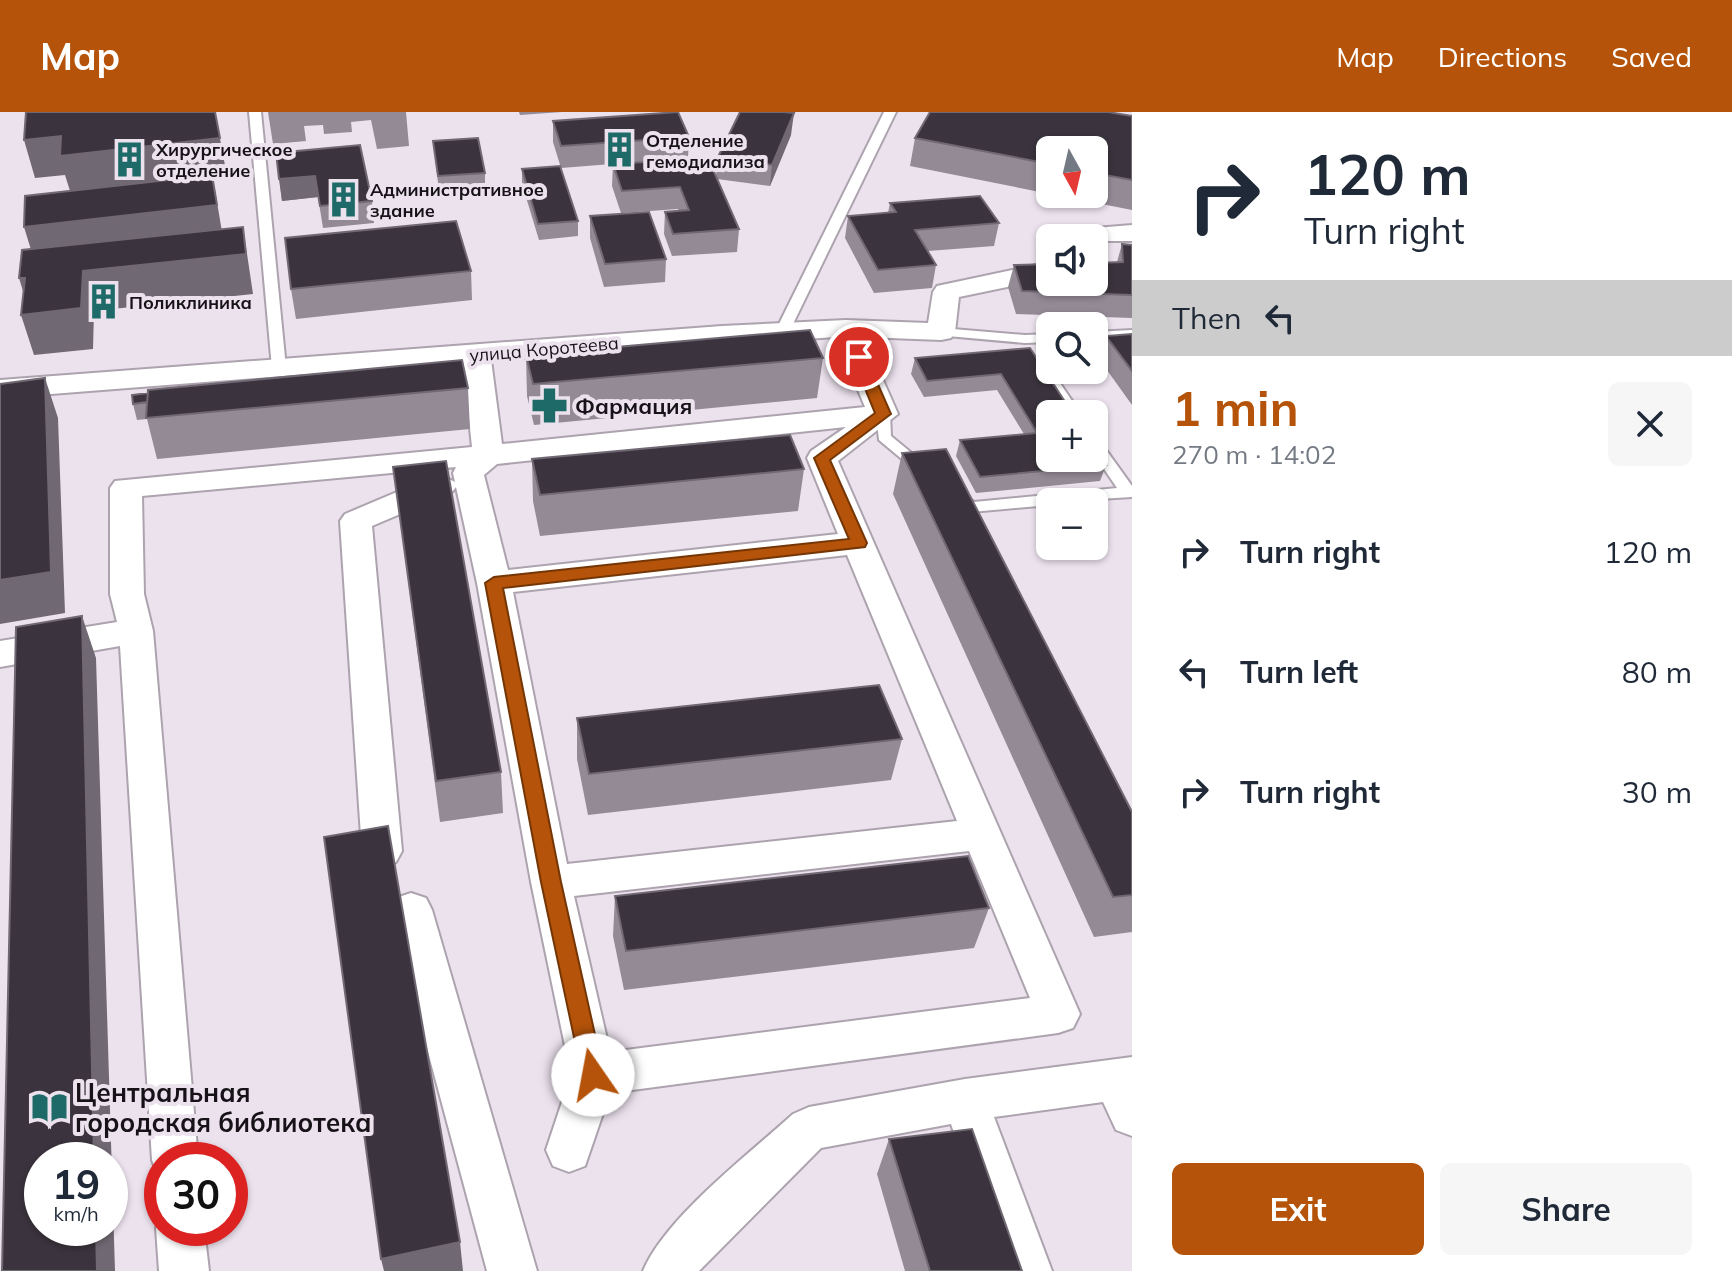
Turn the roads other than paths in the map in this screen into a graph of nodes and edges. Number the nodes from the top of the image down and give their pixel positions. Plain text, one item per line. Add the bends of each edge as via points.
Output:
1 (255, 112) edge
2 (890, 112) edge
3 (1132, 233) edge
4 (1108, 234) edge
5 (1036, 273) edge
6 (846, 328) junction
7 (783, 330) junction
8 (941, 332) junction
9 (1132, 334) edge
10 (1108, 335) edge
11 (1036, 347) edge
12 (1031, 350) junction
13 (476, 355) junction
14 (279, 368) junction
15 (0, 389) edge
16 (1065, 400) edge
17 (883, 414) junction
18 (1108, 462) edge
19 (478, 464) junction
20 (1130, 492) edge
21 (859, 543) junction
22 (494, 583) junction
23 (136, 631) junction
24 (0, 654) edge
25 (981, 834) junction
26 (382, 851) edge
27 (551, 882) junction
28 (411, 910) dead end
29 (593, 1075) junction
30 (1127, 1091) edge
31 (965, 1100) junction
32 (174, 1142) edge
33 (569, 1150) dead end
34 (182, 1246) edge
35 (686, 1261) edge
36 (184, 1271) edge
37 (512, 1271) edge
38 (1027, 1271) edge

1 - 14 lane
2 - 7 lane
3 - 4 street
5 - 8 street via 946,292
6 - 7 street, улица Коротеева
6 - 8 street, улица Коротеева
6 - 17 street
7 - 13 street, улица Коротеева
8 - 12 lane
9 - 10 lane
11 - 12 lane
12 - 16 lane
13 - 14 street, улица Коротеева
13 - 19 street
14 - 15 street, улица Коротеева
17 - 19 street
17 - 20 lane via 884,437 971,507
17 - 21 street via 822,458
18 - 20 lane
19 - 22 street
19 - 23 street via 126,488 127,594
19 - 26 street via 356,521
21 - 22 street
21 - 25 street
22 - 27 street
23 - 24 street
23 - 32 street
25 - 27 street
25 - 29 street via 1058,1014
27 - 29 street
28 - 37 street
29 - 33 street
30 - 31 street
31 - 35 street via 809,1129
31 - 38 street
34 - 36 street

